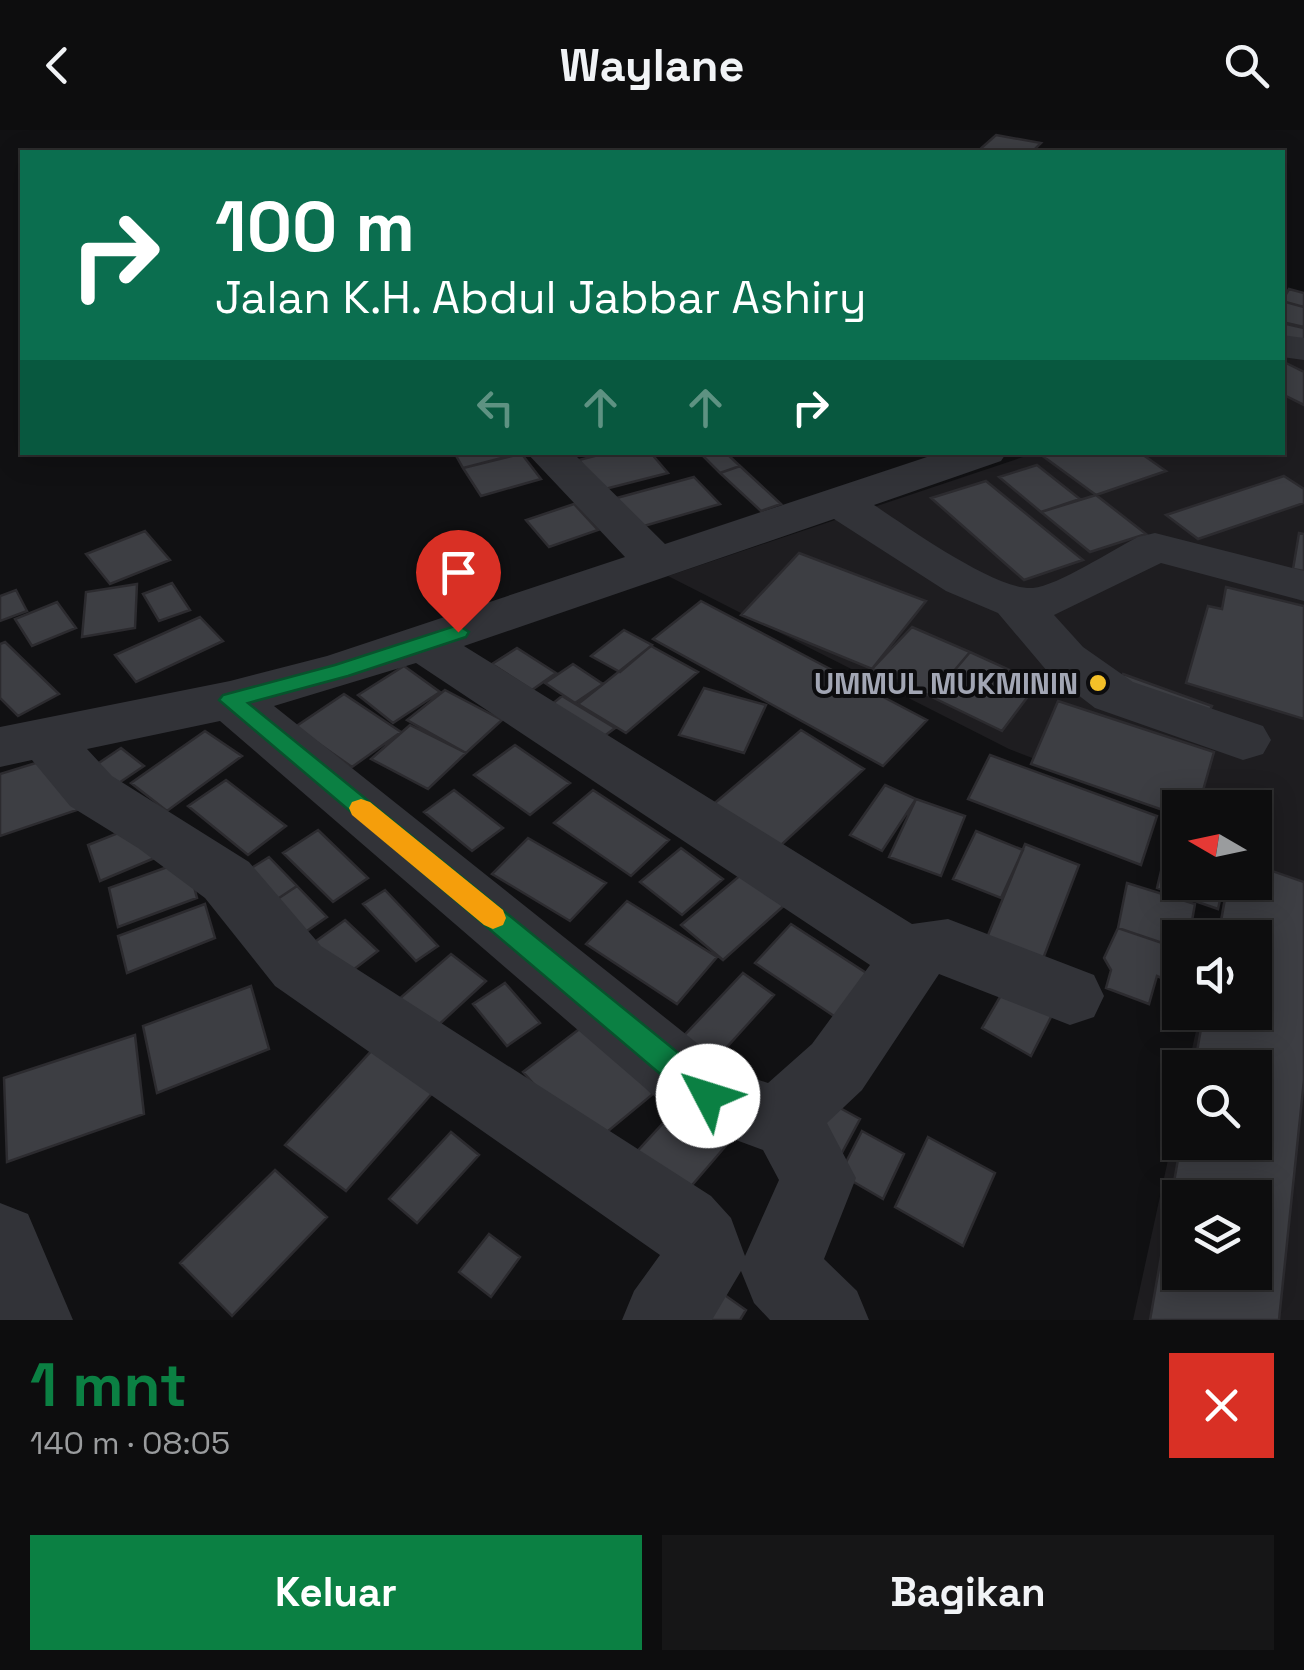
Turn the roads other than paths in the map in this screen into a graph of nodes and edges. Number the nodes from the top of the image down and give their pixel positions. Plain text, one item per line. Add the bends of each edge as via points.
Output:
1 (550, 455) edge
2 (977, 455) edge
3 (855, 495) junction
4 (656, 563) junction
5 (1304, 586) edge
6 (1016, 603) junction
7 (422, 644) junction
8 (230, 700) junction
9 (1243, 740) dead end
10 (22, 742) edge
11 (912, 958) junction
12 (1070, 996) dead end
13 (783, 1116) junction
14 (0, 1242) edge
15 (32, 1320) edge
16 (663, 1320) edge
17 (828, 1320) edge

1 - 4 street
2 - 3 street
3 - 4 street
3 - 6 street via 957,576
4 - 7 street
5 - 6 street via 1155,547 1040,604
6 - 9 street via 1066,658 1114,695
7 - 8 street
7 - 11 street
8 - 10 street
8 - 13 street via 708,1096 765,1117
10 - 16 street via 227,880 298,966 696,1234 706,1260
11 - 12 street via 923,947 948,946
11 - 13 street via 836,1067
13 - 17 street via 818,1178 782,1275
14 - 15 street

